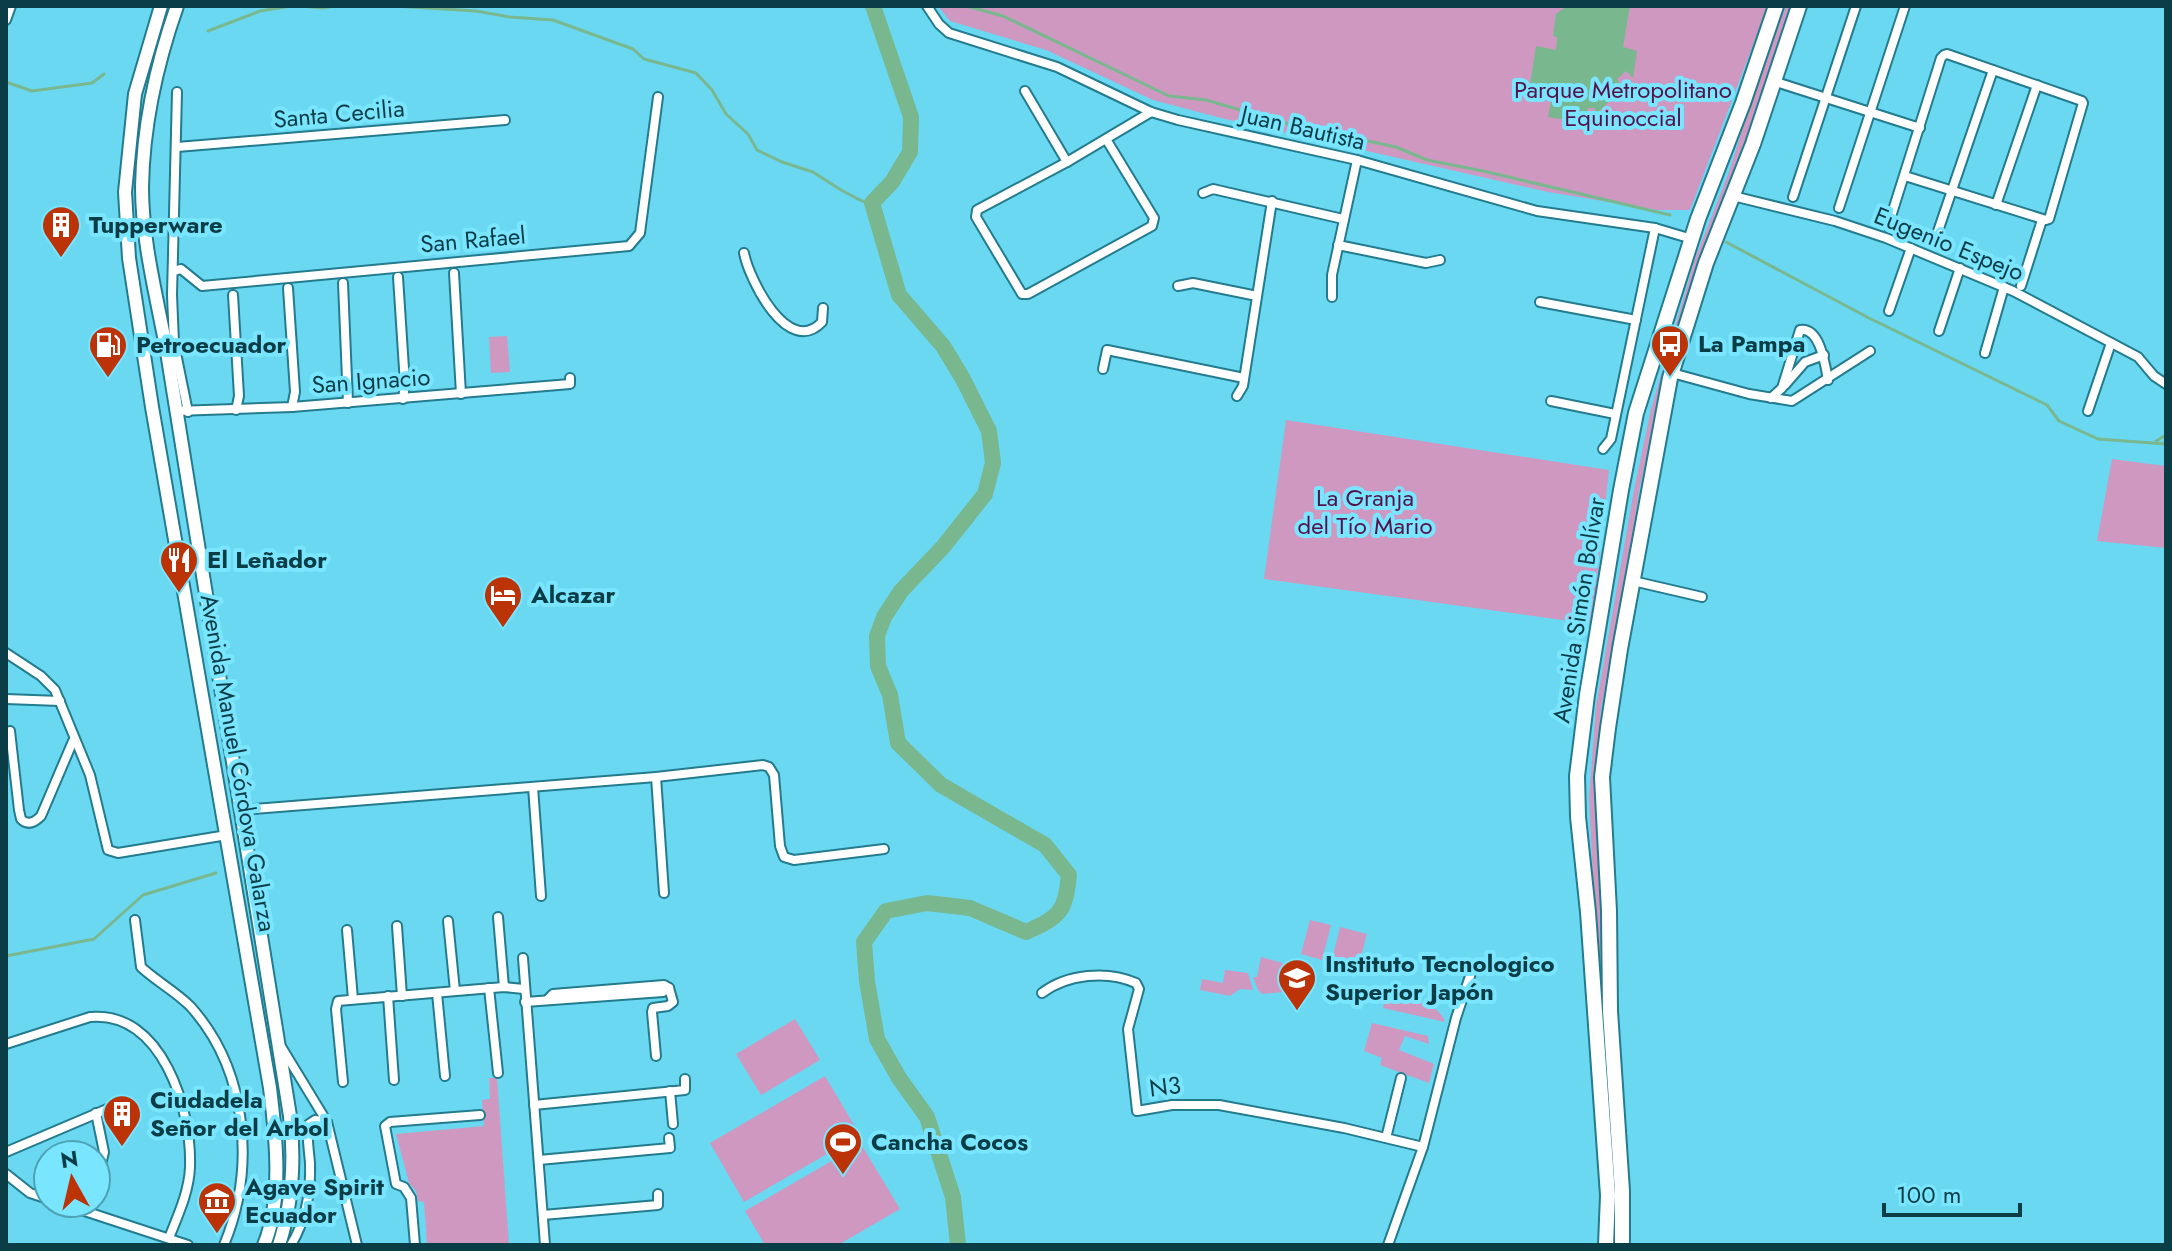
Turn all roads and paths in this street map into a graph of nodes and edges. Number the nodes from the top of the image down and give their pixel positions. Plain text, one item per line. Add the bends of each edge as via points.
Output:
1 (11, 6) edge
2 (161, 6) edge
3 (177, 6) edge
4 (927, 6) edge
5 (1776, 6) edge
6 (1799, 6) edge
7 (1856, 6) edge
8 (1905, 6) edge
9 (6, 20) edge
10 (1993, 70) junction
11 (1772, 80) junction
12 (2037, 85) junction
13 (1025, 91) dead end
14 (177, 92) dead end
15 (658, 97) dead end
16 (1827, 98) junction
17 (1151, 112) junction
18 (1870, 112) junction
19 (505, 120) dead end
20 (1920, 128) junction
21 (1106, 139) junction
22 (177, 147) junction
23 (1357, 160) junction
24 (1067, 162) junction
25 (1905, 176) junction
26 (1953, 191) junction
27 (1203, 193) dead end
28 (1733, 196) junction
29 (1793, 197) dead end
30 (1272, 201) junction
31 (1996, 205) junction
32 (1839, 208) dead end
33 (1343, 219) junction
34 (2042, 220) junction
35 (1888, 226) dead end
36 (1655, 228) junction
37 (1692, 239) junction
38 (1935, 240) dead end
39 (1338, 245) junction
40 (1911, 248) junction
41 (744, 253) dead end
42 (1440, 260) dead end
43 (1960, 268) junction
44 (173, 271) junction
45 (454, 273) dead end
46 (398, 277) dead end
47 (343, 283) dead end
48 (1178, 286) dead end
49 (2021, 286) dead end
50 (2004, 287) junction
51 (288, 288) dead end
52 (233, 295) dead end
53 (1257, 296) junction
54 (1332, 297) dead end
55 (1540, 302) dead end
56 (823, 308) dead end
57 (1889, 311) dead end
58 (1636, 320) junction
59 (1939, 331) dead end
60 (2111, 343) junction
61 (171, 348) junction
62 (1870, 351) dead end
63 (1985, 353) dead end
64 (145, 354) junction
65 (1824, 355) junction
66 (1103, 369) dead end
67 (1672, 373) junction
68 (1244, 378) junction
69 (1828, 380) junction
70 (570, 381) dead end
71 (2166, 384) edge
72 (1782, 388) junction
73 (461, 394) junction
74 (1237, 396) dead end
75 (1771, 398) junction
76 (403, 399) junction
77 (1551, 401) dead end
78 (348, 403) junction
79 (292, 407) junction
80 (236, 410) junction
81 (2088, 411) dead end
82 (181, 412) junction
83 (1615, 414) junction
84 (1603, 449) dead end
85 (1633, 581) junction
86 (1702, 597) dead end
87 (6, 653) edge
88 (6, 699) edge
89 (60, 701) junction
90 (10, 731) dead end
91 (73, 741) junction
92 (656, 777) junction
93 (533, 787) junction
94 (242, 810) junction
95 (227, 835) junction
96 (884, 849) dead end
97 (253, 886) junction
98 (237, 889) junction
99 (664, 893) dead end
100 (541, 896) dead end
101 (498, 917) dead end
102 (135, 920) dead end
103 (448, 921) dead end
104 (397, 926) dead end
105 (347, 930) dead end
106 (523, 958) dead end
107 (1472, 970) dead end
108 (504, 987) junction
109 (489, 988) junction
110 (524, 989) junction
111 (455, 991) junction
112 (437, 993) junction
113 (1042, 993) dead end
114 (388, 996) junction
115 (402, 996) junction
116 (353, 999) junction
117 (525, 1002) junction
118 (6, 1044) edge
119 (280, 1044) junction
120 (656, 1056) dead end
121 (498, 1073) dead end
122 (445, 1076) dead end
123 (1401, 1078) dead end
124 (685, 1079) dead end
125 (394, 1080) dead end
126 (343, 1082) dead end
127 (670, 1091) junction
128 (126, 1101) dead end
129 (534, 1105) junction
130 (96, 1113) junction
131 (480, 1115) dead end
132 (327, 1122) junction
133 (673, 1124) dead end
134 (669, 1138) dead end
135 (1386, 1138) junction
136 (101, 1139) edge
137 (1423, 1147) junction
138 (6, 1152) edge
139 (539, 1160) junction
140 (6, 1174) edge
141 (32, 1194) edge
142 (658, 1194) dead end
143 (543, 1215) junction
144 (112, 1217) edge
145 (169, 1238) junction
146 (188, 1245) edge
147 (224, 1245) edge
148 (264, 1245) edge
149 (279, 1245) edge
150 (291, 1245) edge
151 (357, 1245) edge
152 (415, 1245) edge
153 (545, 1245) edge
154 (1388, 1245) edge
155 (1606, 1245) edge
156 (1622, 1245) edge

1 - 9 street
2 - 64 main road, Avenida Manuel Córdova Galarza via 135,94 125,192 129,258
3 - 61 main road, Avenida Manuel Córdova Galarza via 153,93 142,189 149,258
4 - 17 street, Juan Bautista via 949,33 1057,67
5 - 37 highway, Avenida Simón Bolívar
6 - 11 highway, Avenida Simón Bolívar
7 - 16 street
8 - 18 street
10 - 12 street
10 - 20 street via 1944,55
10 - 26 street
11 - 16 street
11 - 28 highway, Avenida Simón Bolívar
12 - 31 street
12 - 34 street via 2083,103 2049,219
13 - 24 street
14 - 22 street
15 - 44 street, San Rafael via 640,233 629,246 202,286 181,269
16 - 18 street
16 - 29 street
17 - 21 street
17 - 23 street, Juan Bautista
18 - 20 street
18 - 32 street
19 - 22 street, Santa Cecilia
20 - 25 street
21 - 24 street
21 - 24 street via 1154,218 1152,226 1022,294 977,210
22 - 44 street
23 - 33 street
23 - 36 street, Juan Bautista via 1537,211
25 - 26 street
25 - 35 street
26 - 31 street
26 - 38 street
27 - 30 street via 1213,189
28 - 40 street, Eugenio Espejo via 1835,221
28 - 67 highway, Avenida Simón Bolívar
30 - 33 street
30 - 53 street
31 - 34 street
33 - 39 street
34 - 49 street
36 - 37 street, Juan Bautista
36 - 58 street
37 - 155 highway, Avenida Simón Bolívar via 1636,413 1577,776 1608,1195
39 - 42 street via 1426,263
39 - 54 street
40 - 43 street, Eugenio Espejo
40 - 57 street
41 - 56 street via 756,286 784,324 816,328
43 - 50 street, Eugenio Espejo
43 - 59 street
44 - 61 street
45 - 73 street
46 - 76 street
47 - 78 street
48 - 53 street via 1193,283
50 - 60 street, Eugenio Espejo
50 - 63 street
51 - 79 street
52 - 80 street
53 - 68 street
55 - 58 street
58 - 83 street
60 - 71 street, Eugenio Espejo via 2138,357
60 - 81 street
61 - 64 main road
61 - 82 main road, Avenida Manuel Córdova Galarza
62 - 69 street
64 - 95 main road, Avenida Manuel Córdova Galarza
65 - 69 street
65 - 72 street via 1805,362
65 - 72 street via 1810,330 1800,330
66 - 68 street via 1107,350
67 - 75 street
67 - 85 highway, Avenida Simón Bolívar
68 - 74 street
69 - 75 street via 1792,401
70 - 73 street, San Ignacio
72 - 75 street
73 - 76 street, San Ignacio
76 - 78 street, San Ignacio
77 - 83 street
78 - 79 street, San Ignacio
79 - 80 street, San Ignacio
80 - 82 street, San Ignacio
82 - 94 main road, Avenida Manuel Córdova Galarza
83 - 84 street via 1611,439
85 - 86 street
85 - 156 highway, Avenida Simón Bolívar via 1602,777
87 - 89 street via 41,676
88 - 89 street
89 - 91 street
90 - 91 street via 19,810 28,823 41,816
91 - 95 street via 90,775 110,852
92 - 93 street
92 - 96 street via 766,766 774,775 784,857
92 - 99 street
93 - 94 street
93 - 100 street
94 - 97 main road, Avenida Manuel Córdova Galarza
95 - 98 main road, Avenida Manuel Córdova Galarza
97 - 98 main road via 245,893
97 - 119 main road, Avenida Manuel Córdova Galarza
98 - 148 main road, Avenida Manuel Córdova Galarza via 276,1138
101 - 108 street
102 - 147 street via 141,967 196,1013 238,1097 243,1141 240,1200
103 - 111 street
104 - 115 street
105 - 116 street
106 - 110 street
107 - 137 street
108 - 109 street
108 - 110 street
109 - 111 street
109 - 121 street
110 - 117 street
111 - 112 street
112 - 115 street
112 - 122 street
113 - 135 street, N3 via 1085,976 1136,983 1128,1029 1137,1111 1219,1105
114 - 115 street
114 - 116 street
114 - 125 street
116 - 126 street via 335,1004
117 - 120 street via 669,988 673,1002 652,1012
117 - 129 street
118 - 145 street via 103,1015 119,1019 150,1041 182,1103 190,1148 185,1197
119 - 132 street
119 - 149 main road, Avenida Manuel Córdova Galarza via 293,1162
123 - 135 street
124 - 127 street via 685,1090
127 - 129 street
127 - 133 street
128 - 130 street
129 - 139 street
130 - 136 street
130 - 138 street
131 - 152 street via 385,1126 396,1184 411,1198
132 - 150 street via 309,1124 311,1182
132 - 151 street
134 - 139 street via 670,1148
135 - 137 street, N3
137 - 154 street
139 - 143 street
140 - 141 street
142 - 143 street via 658,1205
143 - 153 street
144 - 145 street
145 - 146 street

